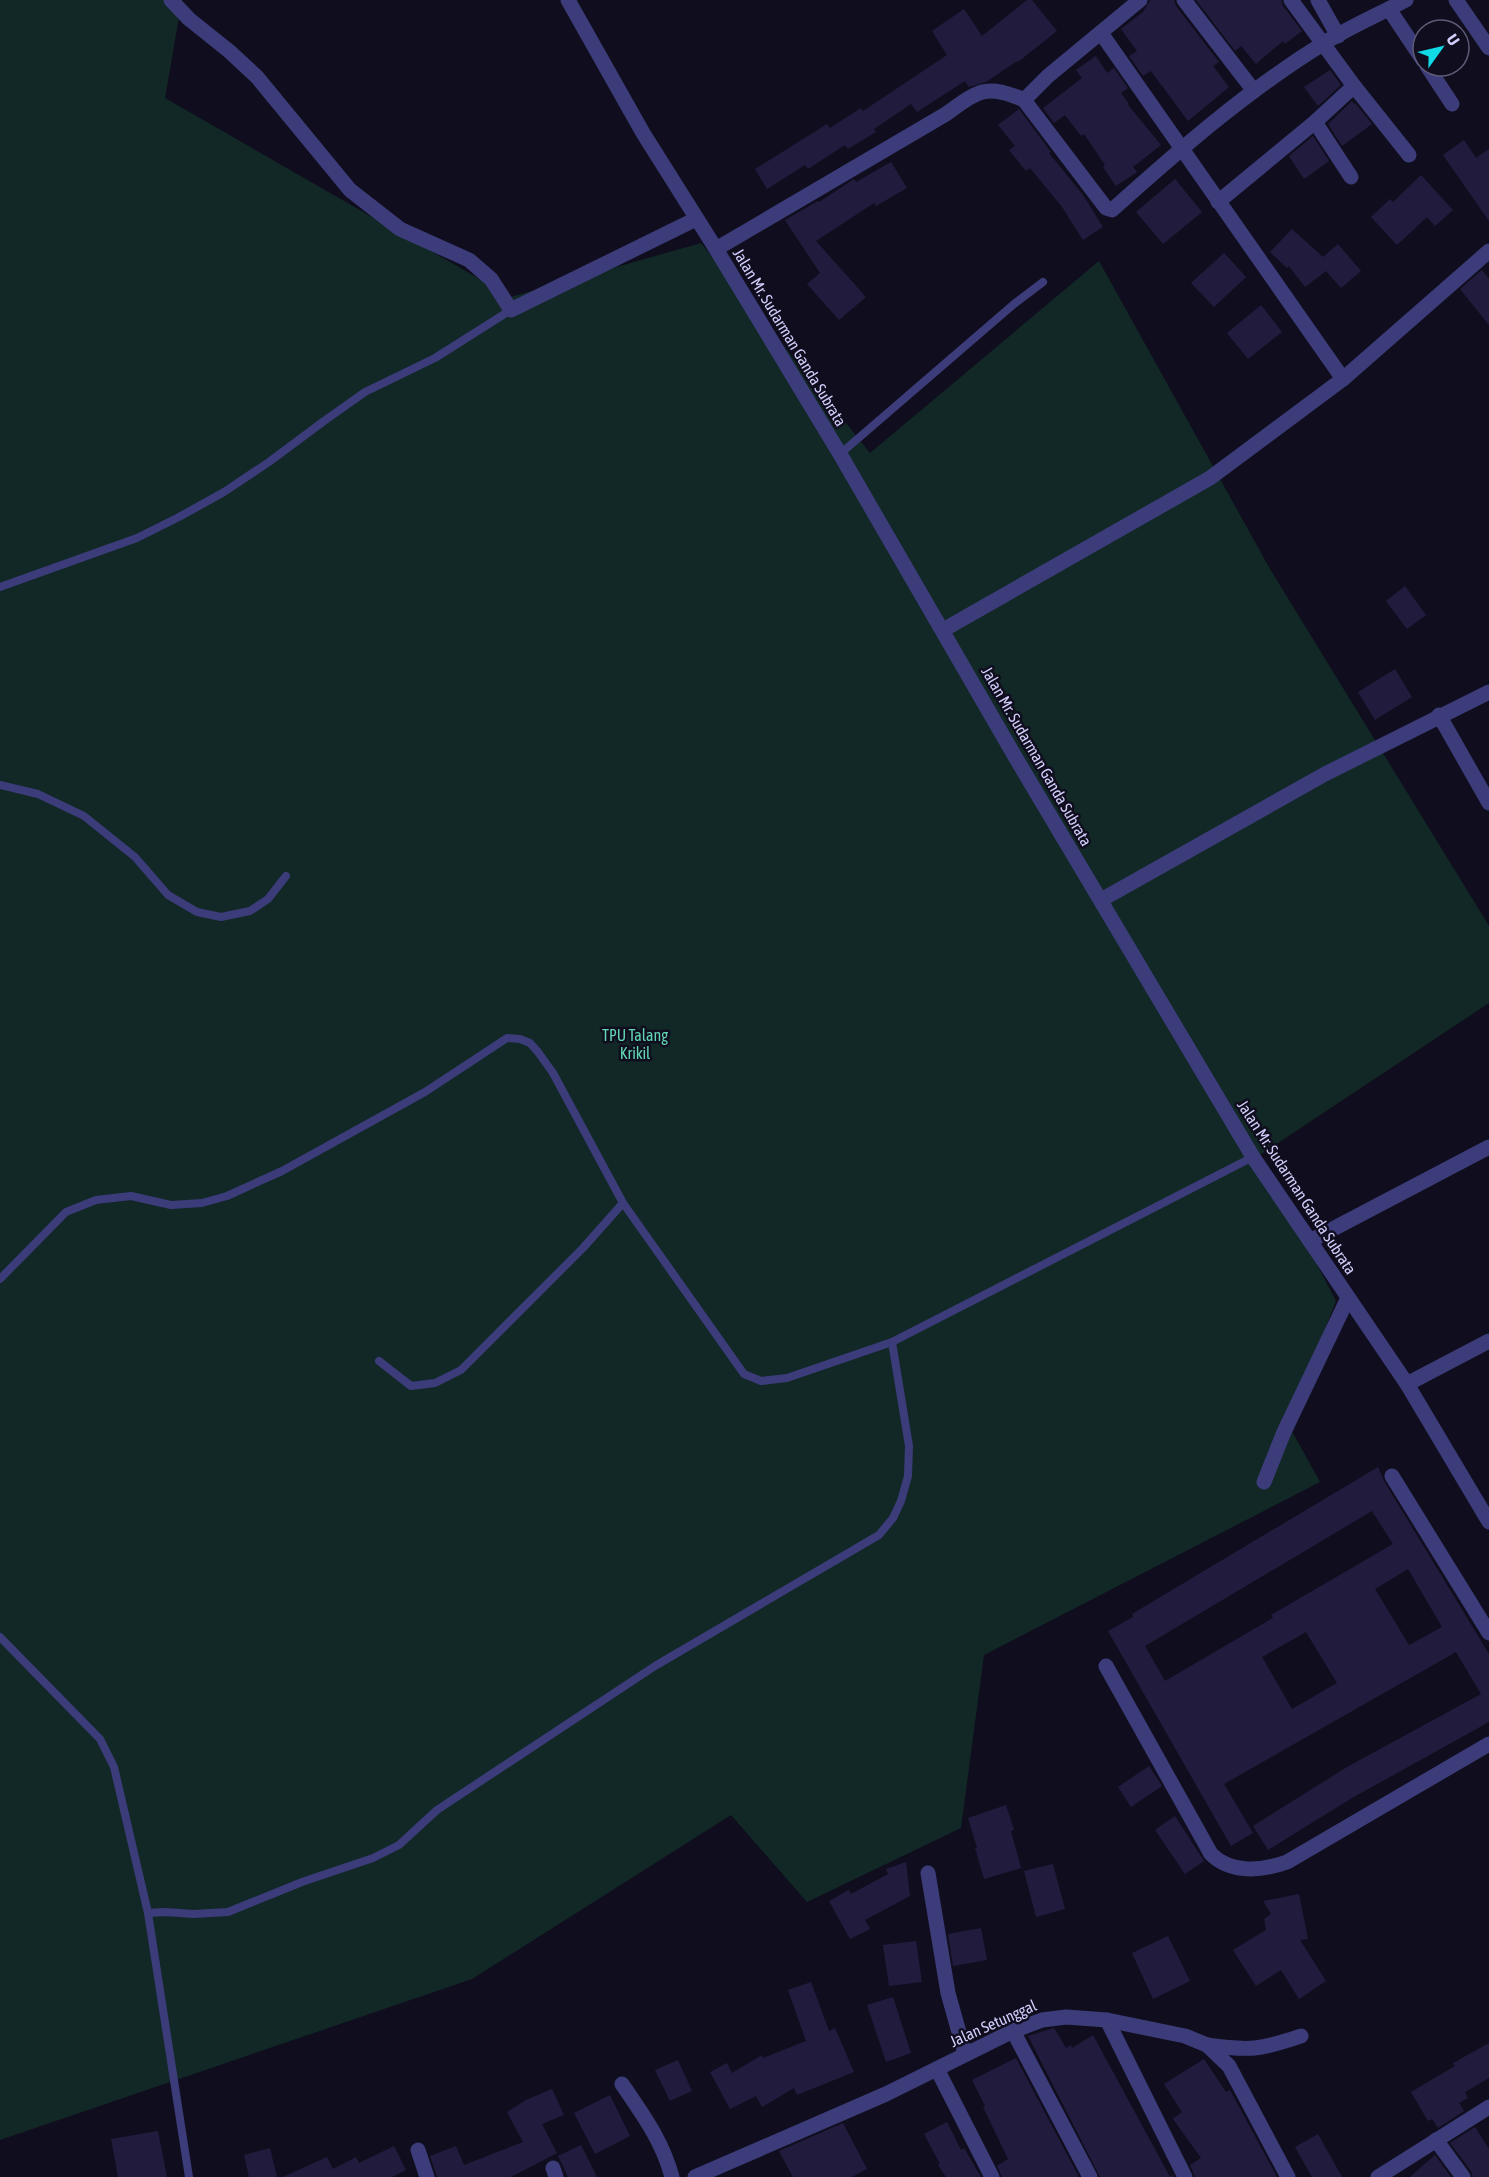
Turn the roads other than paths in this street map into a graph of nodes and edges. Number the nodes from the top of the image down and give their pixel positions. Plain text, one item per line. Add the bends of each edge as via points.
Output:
1 (171, 0) edge
2 (568, 0) edge
3 (1140, 0) edge
4 (1184, 0) edge
5 (1291, 0) edge
6 (1318, 0) edge
7 (1406, 0) edge
8 (1456, 0) edge
9 (1389, 9) junction
10 (1101, 33) junction
11 (1338, 36) junction
12 (1411, 42) edge
13 (1322, 44) junction
14 (1489, 48) edge
15 (1435, 78) edge
16 (1354, 86) junction
17 (1254, 91) junction
18 (1024, 100) junction
19 (1452, 104) dead end
20 (1315, 122) junction
21 (1182, 148) junction
22 (1409, 155) dead end
23 (1351, 177) dead end
24 (1218, 202) junction
25 (696, 219) junction
26 (716, 249) junction
27 (1489, 250) edge
28 (1043, 282) dead end
29 (511, 310) junction
30 (1343, 379) junction
31 (840, 454) junction
32 (0, 587) edge
33 (943, 630) junction
34 (1489, 692) edge
35 (1439, 715) junction
36 (0, 785) edge
37 (1489, 803) edge
38 (286, 876) dead end
39 (1101, 900) junction
40 (1489, 1147) edge
41 (1253, 1157) junction
42 (623, 1203) junction
43 (1310, 1240) junction
44 (0, 1279) edge
45 (1348, 1298) junction
46 (1489, 1341) edge
47 (892, 1342) junction
48 (379, 1361) dead end
49 (1407, 1384) junction
50 (1392, 1476) dead end
51 (1264, 1482) dead end
52 (1489, 1522) edge
53 (1489, 1633) edge
54 (0, 1637) edge
55 (1106, 1666) dead end
56 (1489, 1744) edge
57 (928, 1873) dead end
58 (148, 1913) junction
59 (1107, 2020) junction
60 (1013, 2031) junction
61 (1300, 2037) dead end
62 (1207, 2045) junction
63 (965, 2054) junction
64 (937, 2069) junction
65 (622, 2084) dead end
66 (1489, 2107) edge
67 (1436, 2140) junction
68 (418, 2150) dead end
69 (189, 2177) edge
70 (427, 2177) edge
71 (672, 2177) edge
72 (695, 2177) edge
73 (992, 2177) edge
74 (1090, 2177) edge
75 (1185, 2177) edge
76 (1288, 2177) edge
77 (1378, 2177) edge
78 (1463, 2177) edge

1 - 29 street via 257,77 350,190 400,229 469,260 491,279
2 - 25 street, Jalan Mr. Sudarman Ganda Subrata
3 - 10 street
4 - 17 street
5 - 13 street
6 - 11 street
7 - 9 street
8 - 14 street
9 - 11 street
9 - 12 street
10 - 18 street
10 - 21 street
11 - 13 street
13 - 16 street
13 - 17 street
15 - 19 street
16 - 20 street
16 - 22 street
17 - 21 street
18 - 21 street via 1110,210
18 - 26 street via 1006,92 976,93
20 - 23 street
20 - 24 street
21 - 24 street
24 - 30 street
25 - 26 street, Jalan Mr. Sudarman Ganda Subrata
25 - 29 street
26 - 31 street, Jalan Mr. Sudarman Ganda Subrata
27 - 30 street
28 - 31 lane
29 - 32 lane via 435,358 365,392 269,462 179,517 137,538
30 - 33 street via 1210,478
31 - 33 street, Jalan Mr. Sudarman Ganda Subrata
33 - 39 street, Jalan Mr. Sudarman Ganda Subrata
34 - 35 street
35 - 37 street
35 - 39 street
36 - 38 lane via 38,794 84,816 135,856 168,895 197,912 221,917 250,911 268,899
39 - 41 street, Jalan Mr. Sudarman Ganda Subrata
40 - 43 street
41 - 43 street, Jalan Mr. Sudarman Ganda Subrata
41 - 47 lane
42 - 44 lane via 553,1073 530,1043 507,1038 425,1092 282,1171 227,1196 171,1205 132,1197 96,1200 66,1212
42 - 47 lane via 744,1374 761,1382 786,1378
42 - 48 lane via 461,1370 435,1383 411,1386
43 - 45 street, Jalan Mr. Sudarman Ganda Subrata
45 - 49 street, Jalan Mr. Sudarman Ganda Subrata
45 - 51 street
46 - 49 street
47 - 58 lane via 909,1446 908,1476 893,1518 879,1535 655,1666 437,1810 399,1845 228,1912
49 - 52 street, Jalan Mr. Sudarman Ganda Subrata
50 - 53 street
54 - 58 lane via 100,1739 114,1767
55 - 56 street via 1211,1854 1239,1869 1287,1862
57 - 63 street via 948,1993
58 - 69 lane
59 - 60 street, Jalan Setunggal via 1052,2018
59 - 62 street, Jalan Setunggal via 1185,2036
59 - 75 street
60 - 63 street, Jalan Setunggal
60 - 74 street
61 - 62 street via 1259,2049
62 - 76 street, Jalan Setunggal via 1229,2066
63 - 64 street, Jalan Setunggal
64 - 72 street, Jalan Setunggal
64 - 73 street
65 - 71 street via 658,2138
66 - 67 street
67 - 77 street
67 - 78 street
68 - 70 street

